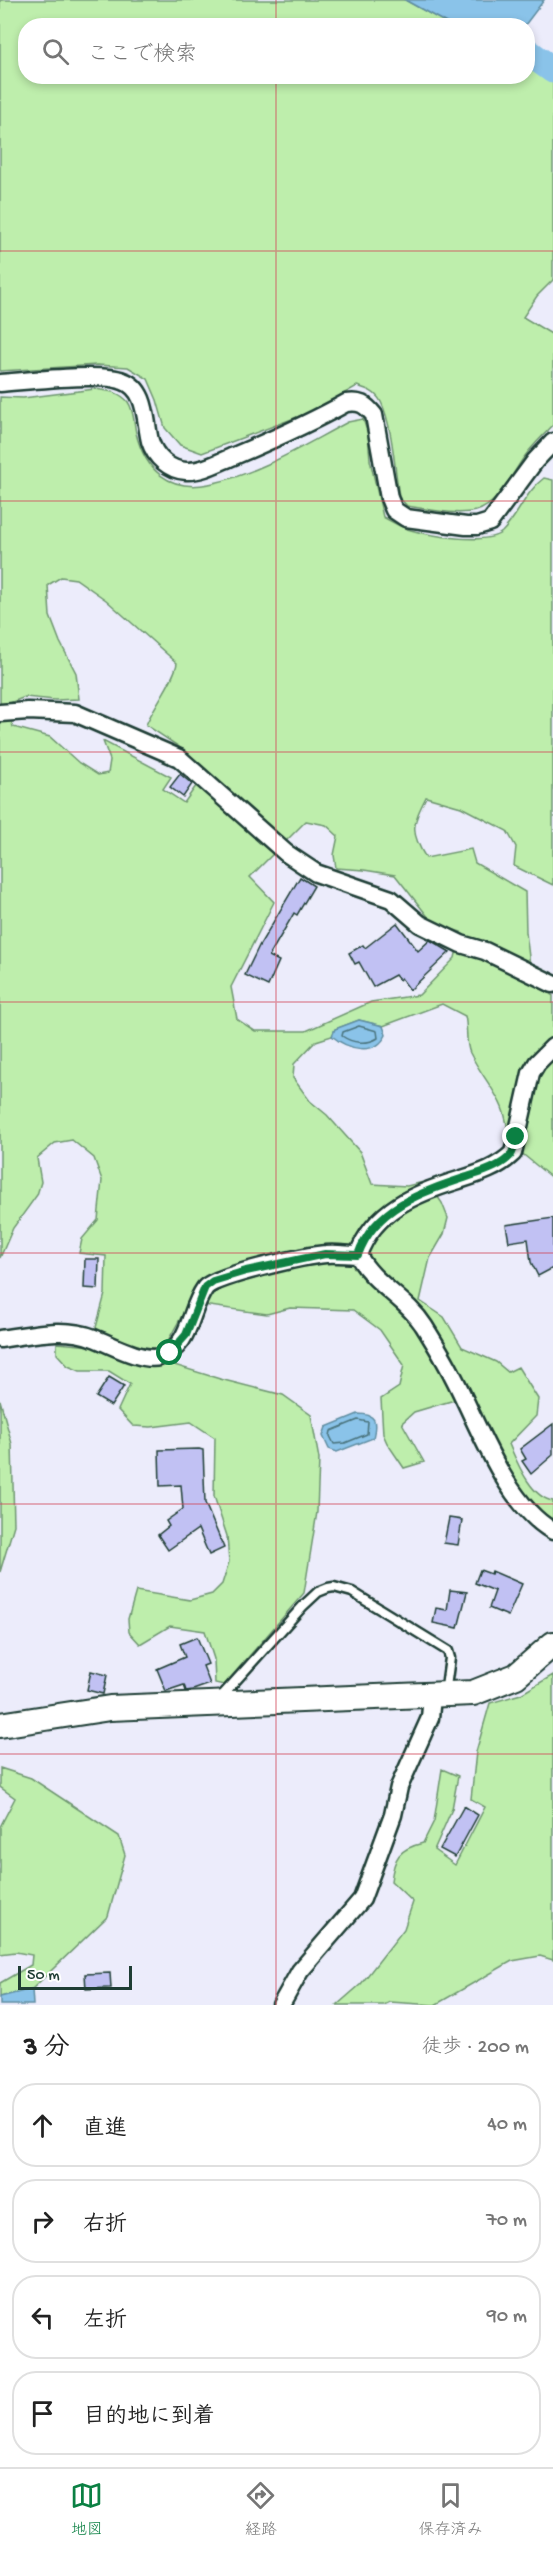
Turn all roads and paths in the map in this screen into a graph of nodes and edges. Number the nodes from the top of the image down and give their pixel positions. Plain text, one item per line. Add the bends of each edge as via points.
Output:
1 (0, 383) edge
2 (553, 442) edge
3 (0, 713) edge
4 (553, 984) edge
5 (553, 1047) edge
6 (358, 1255) junction
7 (0, 1340) edge
8 (553, 1531) edge
9 (553, 1644) edge
10 (438, 1695) junction
11 (216, 1702) junction
12 (0, 1725) edge
13 (281, 2005) edge

1 - 2 street via 105,378 124,381 144,404 151,443 158,456 166,465 185,471 222,461 346,403 358,402 374,415 394,510 406,518 466,526 490,522
3 - 4 street via 75,713 179,758 286,853 316,873 391,899 420,924
5 - 6 street via 531,1073 513,1153 483,1172 403,1202 383,1216 363,1240
6 - 7 street via 325,1254 213,1281 205,1287 186,1335 170,1353 155,1358 67,1331
6 - 8 street via 365,1268 422,1323 454,1377 498,1467 531,1514
9 - 10 street via 530,1666 501,1683 473,1693
10 - 11 street
10 - 11 lane via 450,1658 448,1652 352,1592 334,1587 318,1592 303,1606
10 - 13 street via 399,1787 393,1815 362,1899 300,1971
11 - 12 street via 110,1708

